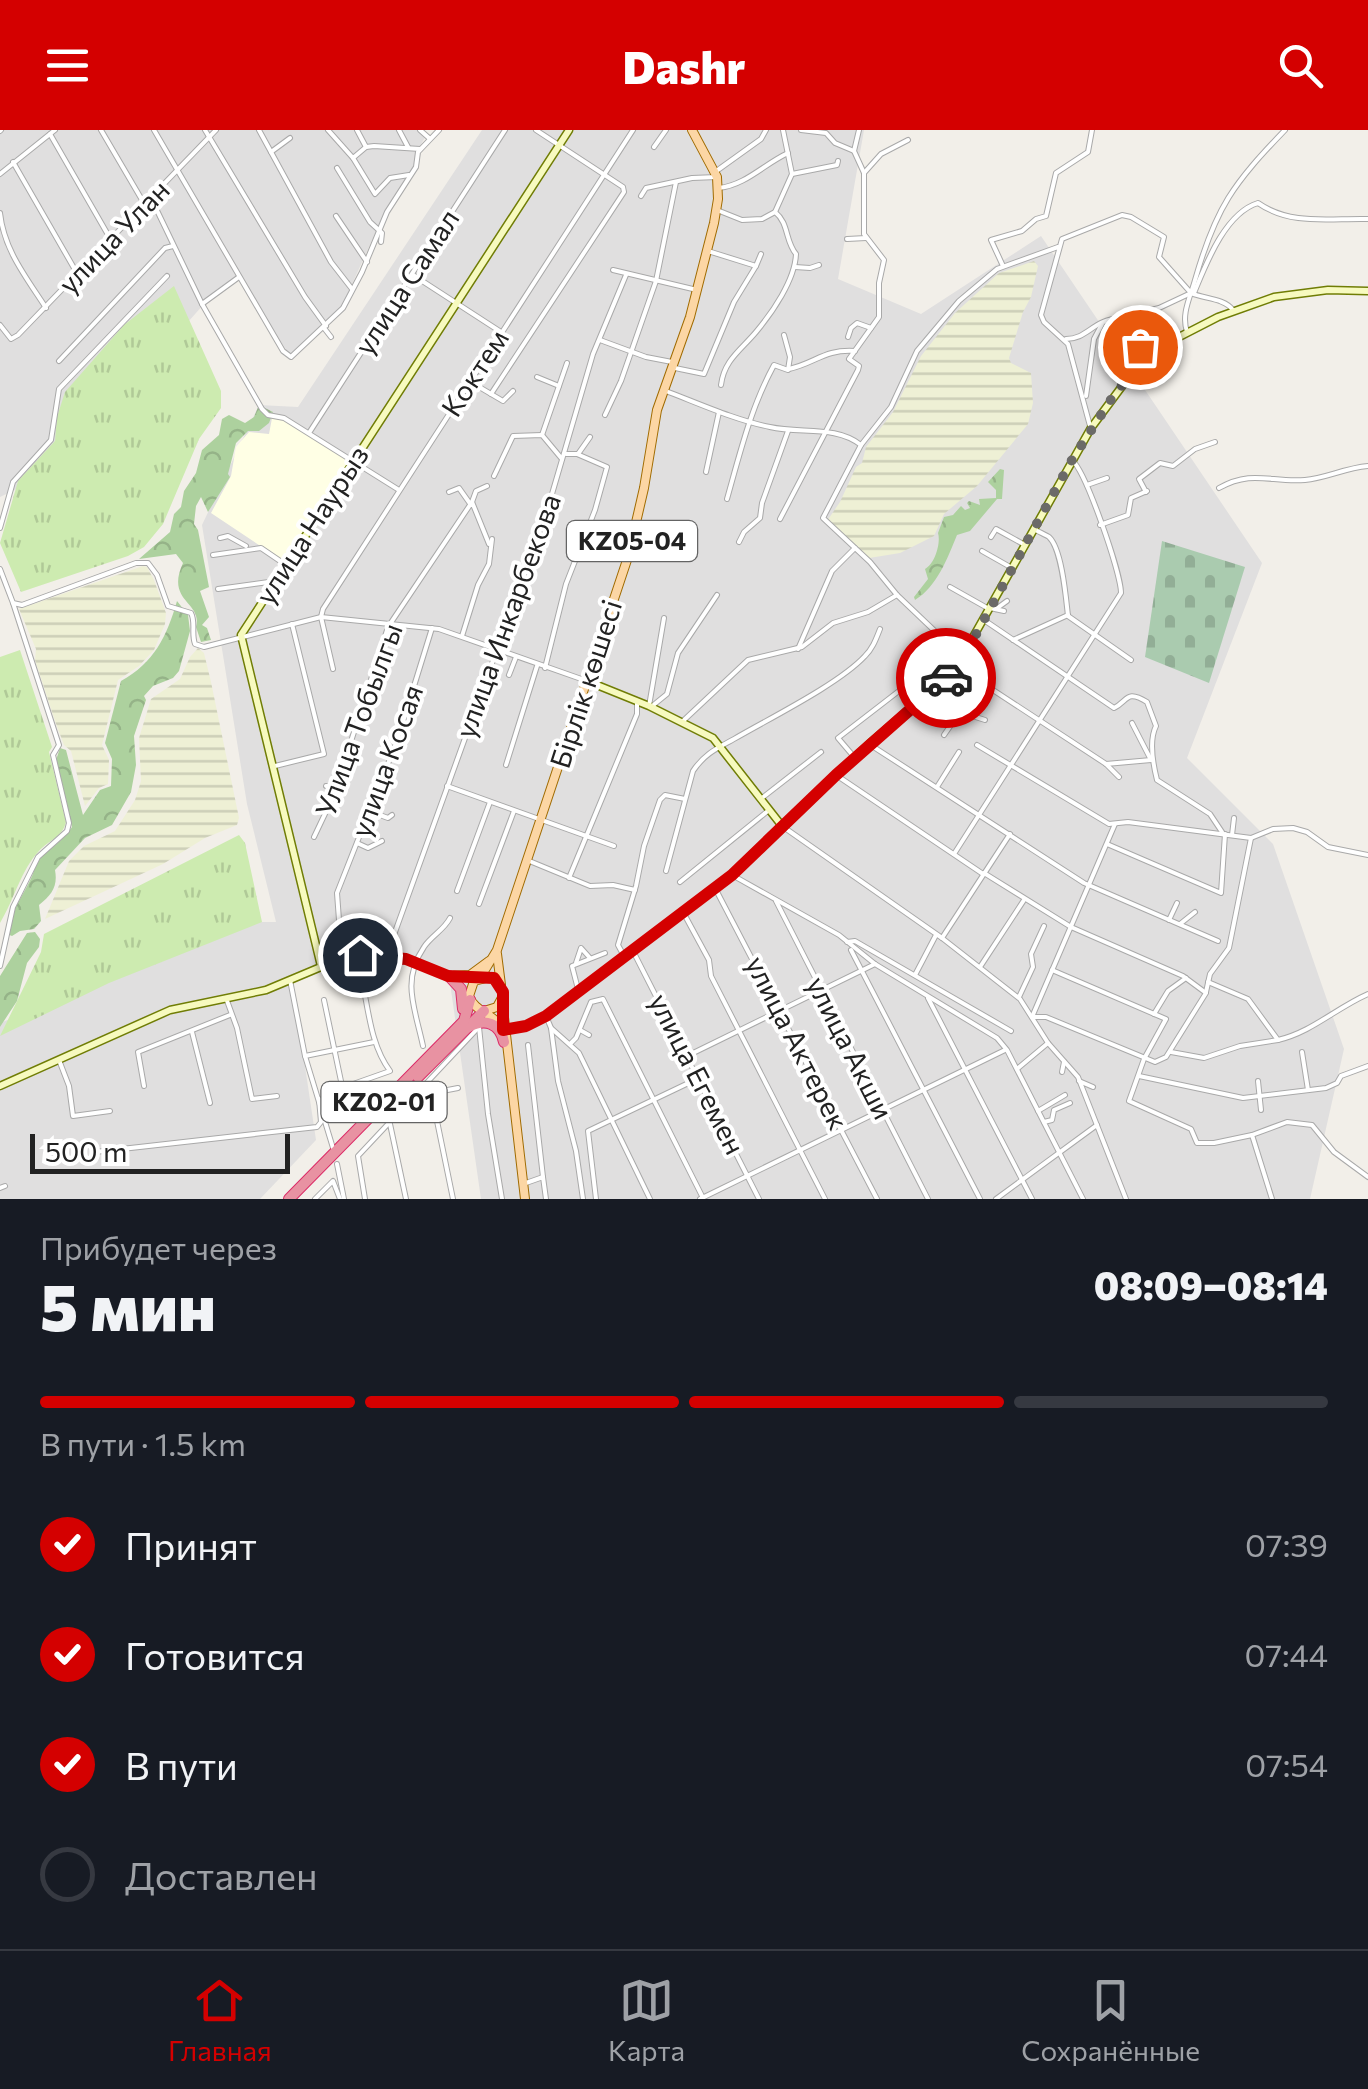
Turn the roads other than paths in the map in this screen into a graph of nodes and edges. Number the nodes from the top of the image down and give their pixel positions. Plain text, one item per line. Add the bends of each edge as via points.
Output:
1 (101, 130) edge
2 (154, 130) edge
3 (205, 130) edge
4 (216, 130) edge
5 (259, 130) edge
6 (328, 130) edge
7 (357, 130) edge
8 (399, 130) edge
9 (420, 130) edge
10 (439, 130) edge
11 (505, 130) edge
12 (536, 130) edge
13 (569, 130) edge
14 (633, 130) edge
15 (666, 130) edge
16 (692, 130) edge
17 (766, 130) edge
18 (783, 130) edge
19 (801, 130) edge
20 (859, 130) edge
21 (1092, 130) edge
22 (1285, 130) edge
23 (52, 132) edge
24 (826, 132) edge
25 (210, 136) junction
26 (290, 138) dead end
27 (429, 138) junction
28 (908, 140) dead end
29 (559, 145) junction
30 (366, 147) junction
31 (408, 147) junction
32 (654, 147) dead end
33 (420, 149) junction
34 (854, 151) junction
35 (271, 152) junction
36 (788, 152) junction
37 (353, 158) junction
38 (838, 161) dead end
39 (13, 162) junction
40 (337, 168) dead end
41 (177, 170) junction
42 (864, 173) junction
43 (0, 174) edge
44 (716, 174) junction
45 (792, 174) junction
46 (604, 175) junction
47 (412, 176) junction
48 (676, 182) junction
49 (719, 188) junction
50 (641, 196) dead end
51 (151, 198) junction
52 (145, 204) junction
53 (716, 210) junction
54 (775, 212) junction
55 (0, 213) edge
56 (336, 216) dead end
57 (1368, 220) edge
58 (388, 228) dead end
59 (380, 230) junction
60 (866, 238) junction
61 (847, 239) dead end
62 (111, 240) junction
63 (381, 242) dead end
64 (174, 246) junction
65 (1058, 247) junction
66 (706, 251) junction
67 (761, 254) dead end
68 (367, 262) junction
69 (819, 265) dead end
70 (756, 266) junction
71 (1002, 266) junction
72 (794, 267) junction
73 (613, 270) dead end
74 (412, 274) junction
75 (626, 275) junction
76 (78, 276) junction
77 (167, 276) dead end
78 (239, 278) junction
79 (656, 281) junction
80 (352, 289) junction
81 (697, 290) junction
82 (1368, 291) edge
83 (1193, 293) junction
84 (456, 302) junction
85 (202, 304) junction
86 (46, 308) junction
87 (1233, 310) junction
88 (1120, 318) junction
89 (1106, 320) junction
90 (0, 326) edge
91 (325, 327) junction
92 (871, 328) junction
93 (502, 332) junction
94 (1187, 332) junction
95 (784, 335) dead end
96 (330, 337) dead end
97 (848, 337) dead end
98 (1066, 339) junction
99 (599, 340) junction
100 (1144, 350) junction
101 (632, 351) junction
102 (855, 351) junction
103 (284, 352) junction
104 (59, 361) dead end
105 (567, 364) dead end
106 (671, 365) junction
107 (292, 366) dead end
108 (788, 370) junction
109 (537, 377) dead end
110 (470, 382) junction
111 (721, 384) dead end
112 (559, 386) junction
113 (662, 389) junction
114 (513, 391) dead end
115 (490, 394) junction
116 (1084, 401) junction
117 (719, 412) junction
118 (605, 415) dead end
119 (750, 421) junction
120 (1091, 428) junction
121 (788, 429) junction
122 (825, 433) junction
123 (309, 434) junction
124 (542, 435) junction
125 (590, 436) dead end
126 (1215, 442) dead end
127 (861, 445) junction
128 (578, 454) junction
129 (564, 457) junction
130 (1072, 460) junction
131 (353, 461) junction
132 (1368, 466) edge
133 (706, 472) dead end
134 (494, 476) dead end
135 (1107, 478) dead end
136 (1088, 485) junction
137 (487, 486) dead end
138 (1219, 488) dead end
139 (399, 490) junction
140 (449, 492) dead end
141 (727, 499) dead end
142 (471, 504) junction
143 (780, 518) dead end
144 (1100, 524) junction
145 (0, 528) edge
146 (1034, 529) junction
147 (991, 537) dead end
148 (220, 538) dead end
149 (492, 539) dead end
150 (739, 542) dead end
151 (1026, 545) junction
152 (250, 548) junction
153 (855, 548) junction
154 (490, 549) junction
155 (982, 551) dead end
156 (213, 556) dead end
157 (286, 566) junction
158 (1012, 568) junction
159 (0, 569) edge
160 (276, 581) junction
161 (950, 587) dead end
162 (218, 589) dead end
163 (717, 595) dead end
164 (897, 595) junction
165 (1007, 600) dead end
166 (13, 603) junction
167 (1104, 606) dead end
168 (992, 609) junction
169 (1111, 609) junction
170 (1004, 610) dead end
171 (1068, 615) junction
172 (321, 617) junction
173 (395, 617) junction
174 (664, 618) dead end
175 (984, 620) junction
176 (292, 624) junction
177 (390, 624) junction
178 (404, 626) junction
179 (432, 628) junction
180 (880, 629) dead end
181 (1096, 633) junction
182 (462, 636) junction
183 (241, 638) junction
184 (1013, 640) junction
185 (497, 649) junction
186 (798, 649) junction
187 (952, 650) junction
188 (516, 657) junction
189 (962, 658) junction
190 (1132, 660) dead end
191 (537, 666) junction
192 (958, 667) junction
193 (545, 668) junction
194 (333, 669) dead end
195 (509, 675) dead end
196 (1068, 678) junction
197 (976, 679) junction
198 (587, 682) junction
199 (931, 692) junction
200 (637, 703) junction
201 (650, 706) junction
202 (960, 712) junction
203 (985, 720) dead end
204 (1040, 721) junction
205 (681, 722) junction
206 (1132, 723) dead end
207 (944, 735) dead end
208 (870, 744) junction
209 (977, 744) dead end
210 (719, 745) junction
211 (822, 752) dead end
212 (959, 752) dead end
213 (854, 758) junction
214 (1152, 760) junction
215 (1011, 764) junction
216 (1106, 764) junction
217 (506, 765) dead end
218 (272, 767) junction
219 (836, 775) junction
220 (1119, 777) dead end
221 (326, 786) dead end
222 (447, 786) junction
223 (937, 787) junction
224 (336, 788) junction
225 (686, 799) junction
226 (761, 799) junction
227 (490, 802) junction
228 (769, 810) junction
229 (514, 811) junction
230 (369, 812) junction
231 (978, 814) junction
232 (392, 815) dead end
233 (1234, 818) dead end
234 (541, 820) junction
235 (1115, 823) junction
236 (368, 824) dead end
237 (782, 826) junction
238 (1010, 834) junction
239 (1227, 834) junction
240 (587, 836) junction
241 (314, 837) dead end
242 (1251, 838) junction
243 (382, 841) dead end
244 (357, 843) junction
245 (1106, 844) junction
246 (614, 846) dead end
247 (954, 854) junction
248 (1368, 855) edge
249 (528, 860) junction
250 (666, 871) dead end
251 (984, 874) junction
252 (732, 875) junction
253 (569, 878) junction
254 (680, 882) dead end
255 (1089, 886) junction
256 (716, 888) junction
257 (636, 890) junction
258 (456, 891) dead end
259 (773, 897) junction
260 (1024, 899) junction
261 (1177, 903) dead end
262 (479, 904) dead end
263 (683, 912) junction
264 (1195, 912) dead end
265 (450, 918) dead end
266 (1169, 920) junction
267 (1180, 924) junction
268 (1044, 926) dead end
269 (1071, 928) junction
270 (939, 936) junction
271 (1218, 941) dead end
272 (848, 944) junction
273 (497, 950) junction
274 (633, 950) junction
275 (604, 954) dead end
276 (347, 956) junction
277 (386, 956) junction
278 (624, 956) junction
279 (590, 958) junction
280 (415, 962) junction
281 (576, 962) junction
282 (875, 964) junction
283 (0, 966) edge
284 (320, 966) junction
285 (980, 967) junction
286 (862, 970) junction
287 (1052, 970) junction
288 (915, 975) junction
289 (448, 976) junction
290 (480, 978) junction
291 (1186, 978) junction
292 (290, 980) junction
293 (1207, 981) junction
294 (1192, 982) junction
295 (363, 985) dead end
296 (502, 987) junction
297 (821, 990) junction
298 (578, 993) junction
299 (926, 994) junction
300 (1206, 994) junction
301 (1368, 994) edge
302 (1018, 997) junction
303 (226, 998) junction
304 (469, 998) junction
305 (324, 1000) dead end
306 (502, 1000) junction
307 (780, 1009) junction
308 (484, 1011) junction
309 (1154, 1014) junction
310 (230, 1015) junction
311 (546, 1016) junction
312 (1032, 1017) junction
313 (479, 1027) junction
314 (551, 1028) junction
315 (580, 1030) junction
316 (458, 1031) junction
317 (503, 1031) junction
318 (738, 1031) junction
319 (1011, 1031) dead end
320 (192, 1032) junction
321 (590, 1035) dead end
322 (1278, 1040) junction
323 (375, 1042) junction
324 (571, 1043) junction
325 (1048, 1043) junction
326 (423, 1046) dead end
327 (528, 1046) dead end
328 (334, 1050) junction
329 (1007, 1050) junction
330 (1169, 1052) junction
331 (1302, 1052) dead end
332 (305, 1056) junction
333 (688, 1056) junction
334 (1062, 1058) junction
335 (1144, 1059) junction
336 (59, 1060) junction
337 (1368, 1066) edge
338 (965, 1070) junction
339 (1016, 1070) junction
340 (1062, 1072) dead end
341 (1139, 1076) junction
342 (698, 1078) junction
343 (1079, 1081) junction
344 (1258, 1081) dead end
345 (429, 1082) junction
346 (0, 1086) edge
347 (144, 1086) dead end
348 (1093, 1086) dead end
349 (342, 1088) junction
350 (458, 1088) dead end
351 (924, 1090) junction
352 (1308, 1090) junction
353 (432, 1093) junction
354 (1064, 1094) dead end
355 (277, 1096) dead end
356 (1259, 1097) junction
357 (318, 1099) junction
358 (654, 1100) junction
359 (210, 1103) dead end
360 (1070, 1103) dead end
361 (882, 1110) junction
362 (1261, 1110) dead end
363 (110, 1111) dead end
364 (1038, 1111) junction
365 (341, 1119) dead end
366 (611, 1119) junction
367 (1052, 1120) junction
368 (1044, 1122) junction
369 (390, 1124) junction
370 (1097, 1126) junction
371 (841, 1130) junction
372 (1049, 1132) junction
373 (1252, 1135) junction
374 (333, 1148) dead end
375 (576, 1150) junction
376 (800, 1150) junction
377 (95, 1152) dead end
378 (567, 1152) dead end
379 (1059, 1152) junction
380 (337, 1164) dead end
381 (747, 1176) junction
382 (543, 1177) junction
383 (1368, 1177) edge
384 (1022, 1179) junction
385 (522, 1184) junction
386 (289, 1199) edge
387 (298, 1199) edge
388 (315, 1199) edge
389 (342, 1199) edge
390 (364, 1199) edge
391 (406, 1199) edge
392 (454, 1199) edge
393 (502, 1199) edge
394 (525, 1199) edge
395 (546, 1199) edge
396 (583, 1199) edge
397 (596, 1199) edge
398 (650, 1199) edge
399 (702, 1199) edge
400 (759, 1199) edge
401 (826, 1199) edge
402 (877, 1199) edge
403 (928, 1199) edge
404 (980, 1199) edge
405 (996, 1199) edge
406 (1032, 1199) edge
407 (1083, 1199) edge
408 (1126, 1199) edge
409 (1272, 1199) edge

1 - 52 street
2 - 41 street
3 - 25 street
4 - 25 street, улица Улан
5 - 35 street
6 - 37 street
7 - 30 street
8 - 31 street
9 - 27 street
10 - 27 street
11 - 74 street, улица Самал
12 - 29 street
13 - 29 street, улица Наурыз
14 - 46 street, Коктем
15 - 32 street
16 - 44 main road, Бірлік көшесі / KZ05-04
17 - 44 street
18 - 36 street
19 - 24 street
20 - 34 street
21 - 71 street via 1088,152 1056,173 1046,216 990,240
22 - 83 street via 1242,176 1212,224
23 - 39 street
23 - 62 street
24 - 34 street
25 - 41 street, улица Улан
25 - 91 street
26 - 35 street
27 - 33 street
28 - 42 street
29 - 46 street
29 - 84 street, улица Наурыз
30 - 31 street
30 - 37 street
31 - 33 street
33 - 47 street
34 - 42 street
35 - 80 street
36 - 45 street
36 - 49 street via 739,184
37 - 47 street via 375,194 390,178
38 - 45 street
39 - 43 street
39 - 76 street
40 - 59 street
41 - 51 street, улица Улан
41 - 78 street
42 - 60 street
44 - 48 street
44 - 49 main road, Бірлік көшесі / KZ05-04
45 - 54 street
46 - 93 street, Коктем
46 - 115 street via 624,192
47 - 59 street
48 - 50 street via 646,188
48 - 79 street
49 - 53 main road, Бірлік көшесі / KZ05-04
51 - 52 street, улица Улан
51 - 64 street
52 - 62 street, улица Улан
53 - 54 street via 742,220
53 - 66 main road, Бірлік көшесі / KZ05-04
54 - 72 street via 784,219
55 - 86 street via 3,237
56 - 68 street
57 - 83 street via 1307,221 1251,205 1223,235
58 - 59 street
59 - 63 street
59 - 68 street
60 - 61 street
60 - 92 street via 884,260 879,318
62 - 76 street, улица Улан
64 - 85 street
64 - 104 street
65 - 71 street
65 - 83 street via 1067,235 1131,216 1164,237 1159,258
65 - 98 street via 1041,315
66 - 70 street
66 - 81 main road, Бірлік көшесі / KZ05-04
67 - 70 street
68 - 80 street
69 - 72 street
70 - 106 street via 704,374
71 - 127 street via 963,297 921,346 891,407
72 - 111 street via 766,319 732,356
73 - 75 street
74 - 84 street
74 - 123 street, улица Самал
75 - 79 street
75 - 99 street, улица Инкарбекова
76 - 86 street, улица Улан
77 - 145 street via 59,389 51,440 13,482
78 - 85 street
78 - 103 street
79 - 81 street
79 - 101 street
80 - 91 street
81 - 106 main road, Бірлік көшесі / KZ05-04
82 - 87 street via 1297,293
83 - 87 street
83 - 88 street
83 - 94 street
84 - 93 street
84 - 131 street, улица Наурыз
85 - 123 street via 262,408
86 - 90 street, улица Улан via 14,339
87 - 94 street
88 - 89 street
88 - 100 street via 1149,338
89 - 98 street
89 - 116 street via 1095,335
91 - 96 street
91 - 103 street via 296,356
92 - 97 street via 858,323
92 - 102 street
93 - 110 street, Коктем
94 - 100 street
95 - 108 street
98 - 116 street
99 - 101 street
99 - 129 street, улица Инкарбекова
100 - 120 street
101 - 106 street
101 - 118 street
102 - 108 street via 823,353
102 - 122 street via 850,359 858,370
103 - 107 street
105 - 112 street
106 - 113 main road, Бірлік көшесі / KZ05-04
108 - 119 street via 774,365
109 - 112 street
110 - 115 street
110 - 139 street, Коктем
112 - 124 street
113 - 117 street
113 - 198 main road, Бірлік көшесі / KZ05-04 via 636,528
114 - 115 street via 503,402
116 - 120 street
117 - 119 street
117 - 133 street
119 - 121 street
119 - 141 street
120 - 130 street
121 - 122 street
121 - 150 street via 760,518
122 - 127 street
122 - 143 street
123 - 131 street
124 - 129 street
124 - 134 street via 513,436
125 - 128 street
126 - 144 street via 1141,475 1147,491 1132,498 1128,516
127 - 153 street via 824,518
128 - 129 street
128 - 193 street via 610,468 566,584
129 - 185 street, улица Инкарбекова
130 - 136 street
130 - 146 street
131 - 139 street
131 - 157 street, улица Наурыз
132 - 138 street via 1304,480 1247,477
135 - 136 street
136 - 144 street
137 - 142 street, Улица Тобылгы
139 - 172 street, Коктем
140 - 142 street via 458,488
142 - 154 street
142 - 173 street, Улица Тобылгы
144 - 169 street via 1122,589
146 - 151 street
146 - 171 street via 1054,544
147 - 151 street via 996,528
148 - 152 street
149 - 154 street
151 - 158 street
152 - 156 street
152 - 157 street
153 - 164 street
153 - 186 street via 832,572
154 - 182 street
155 - 158 street
157 - 160 street, улица Наурыз
158 - 168 street
159 - 166 street
160 - 162 street
160 - 183 street, улица Наурыз
161 - 168 street
163 - 201 street via 678,653 667,694
164 - 186 street
164 - 187 street
165 - 168 street
166 - 183 street via 22,606 148,563 168,606 194,618 195,644
166 - 283 street via 59,745 53,755 69,823 38,858 13,907
167 - 169 street
168 - 170 street
168 - 175 street
169 - 181 street
171 - 181 street
171 - 184 street
172 - 176 street
172 - 177 street
172 - 194 street
173 - 177 street, Улица Тобылгы
173 - 178 street
174 - 201 street
175 - 184 street
175 - 189 street
176 - 183 street
176 - 218 street via 324,754
177 - 178 street
177 - 224 street, Улица Тобылгы
178 - 179 street
179 - 182 street
179 - 230 street, улица Косая
180 - 210 street via 864,658
181 - 190 street
181 - 196 street
182 - 185 street
183 - 218 street
184 - 196 street
185 - 188 street
185 - 222 street, улица Инкарбекова
186 - 205 street via 748,660
187 - 189 street
187 - 213 street via 838,738
188 - 191 street
188 - 195 street
189 - 192 street
191 - 193 street
191 - 217 street
192 - 197 street
192 - 199 street
193 - 198 street
196 - 204 street
196 - 214 street via 1117,709 1126,697 1148,702 1156,726
197 - 202 street
197 - 204 street
198 - 200 street
198 - 234 main road, Бірлік көшесі / KZ05-04
199 - 202 street
199 - 208 street
200 - 201 street
200 - 240 street
201 - 205 street
202 - 203 street
202 - 207 street
204 - 215 street
204 - 216 street
205 - 210 street
206 - 214 street
208 - 213 street
208 - 223 street
209 - 215 street
210 - 225 street via 693,771
210 - 226 street
211 - 226 street
212 - 223 street
213 - 219 street
214 - 216 street
214 - 239 street via 1157,780 1210,814
215 - 231 street
215 - 235 street
216 - 220 street
218 - 284 street
219 - 237 street
219 - 247 street
221 - 224 street
222 - 227 street
222 - 277 street, улица Инкарбекова
223 - 231 street
224 - 241 street, Улица Тобылгы
225 - 250 street
225 - 257 street via 662,796
226 - 228 street
227 - 229 street
227 - 258 street
228 - 237 street
228 - 254 street
229 - 234 street
229 - 262 street
230 - 232 street
230 - 236 street
230 - 244 street, улица Косая
231 - 238 street
231 - 247 street
233 - 239 street
234 - 240 street
234 - 249 main road, Бірлік көшесі / KZ05-04
235 - 239 street
235 - 245 street
237 - 252 street
237 - 270 street
238 - 251 street
238 - 255 street
239 - 242 street
239 - 245 street via 1222,893
240 - 246 street
240 - 253 street
242 - 248 street via 1293,828 1328,847
242 - 293 street via 1229,948
243 - 244 street via 368,848
244 - 276 street, улица Косая via 337,893
245 - 255 street
247 - 251 street
249 - 253 street
249 - 273 main road, Бірлік көшесі / KZ05-04
251 - 260 street
251 - 270 street
252 - 256 street
252 - 259 street
253 - 257 street
255 - 266 street
255 - 269 street
256 - 263 street
256 - 307 street, улица Актерек
257 - 278 street via 618,945
259 - 272 street
259 - 297 street, улица Акши
260 - 269 street
260 - 285 street
261 - 266 street
263 - 274 street
263 - 318 street
264 - 267 street
265 - 280 street
266 - 267 street
267 - 271 street
268 - 302 street
269 - 287 street
269 - 291 street
270 - 285 street
270 - 288 street
272 - 282 street
272 - 286 street
272 - 288 street via 855,941
273 - 289 main road via 476,972
273 - 290 main road, KZ05-04
273 - 296 main road, KZ05-04
274 - 278 street
274 - 333 street, улица Егемен
275 - 279 street
276 - 277 street
276 - 284 street
277 - 280 street
278 - 298 street
279 - 281 street
279 - 281 street via 581,948
280 - 289 street
280 - 326 street via 410,980
281 - 298 street via 571,968
282 - 286 street
282 - 299 street
284 - 292 street
285 - 302 street
286 - 297 street
286 - 351 street
287 - 309 street
287 - 312 street
288 - 319 street
289 - 290 street
289 - 304 street via 462,983
289 - 316 highway via 464,999
290 - 296 main road via 494,978
290 - 304 main road, KZ05-04
291 - 294 street
291 - 309 street
292 - 303 street
292 - 332 street
293 - 294 street
293 - 300 street
293 - 322 street via 1248,999
294 - 300 street
295 - 323 street
296 - 306 main road, KZ05-04
297 - 307 street
297 - 361 street, улица Акши
298 - 311 street
299 - 329 street
299 - 338 street
300 - 330 street
301 - 322 street
302 - 312 street
303 - 310 street
303 - 336 street via 170,1010
304 - 308 main road
304 - 316 highway, KZ02-01
305 - 328 street
306 - 308 main road
306 - 317 main road, KZ05-04
307 - 318 street
307 - 371 street, улица Актерек
308 - 316 highway, KZ02-01
308 - 317 main road
309 - 335 street via 1166,1022
310 - 320 street
310 - 355 street via 252,1099
311 - 314 street
311 - 317 street
312 - 325 street
312 - 335 street via 1046,1016
313 - 317 street
313 - 345 street
313 - 393 street
314 - 324 street
314 - 375 street
315 - 321 street
315 - 324 street
315 - 358 street via 591,1002 603,999
316 - 317 highway via 476,1023
316 - 386 highway, KZ02-01
316 - 387 highway, KZ02-01
317 - 385 main road, KZ05-04
318 - 333 street
318 - 376 street
320 - 347 street via 138,1052
320 - 359 street
322 - 330 street via 1204,1058
323 - 328 street
323 - 349 street via 390,1072
324 - 366 street
325 - 334 street
325 - 339 street
327 - 382 street
328 - 332 street
328 - 349 street
329 - 338 street
329 - 339 street
330 - 335 street via 1159,1061
331 - 352 street
332 - 357 street
333 - 342 street, улица Егемен
334 - 340 street
334 - 343 street
335 - 341 street
336 - 346 street
336 - 363 street via 72,1116
337 - 352 street via 1340,1076 1333,1086
338 - 351 street
338 - 384 street
339 - 364 street
341 - 356 street
341 - 373 street via 1130,1102 1191,1129 1197,1142
342 - 358 street
342 - 381 street, улица Егемен
343 - 348 street
343 - 370 street
344 - 356 street
345 - 353 street
345 - 369 street
349 - 365 street
350 - 353 street
351 - 361 street
351 - 404 street
352 - 356 street
353 - 392 street
354 - 364 street
356 - 362 street
357 - 374 street
357 - 377 street via 317,1127
358 - 366 street
358 - 399 street
360 - 367 street via 1054,1110
361 - 371 street
361 - 403 street, улица Акши
364 - 368 street
366 - 397 street via 588,1134
366 - 398 street
367 - 368 street
367 - 372 street
368 - 372 street
369 - 390 street via 358,1156
369 - 391 street
370 - 379 street
370 - 408 street
371 - 376 street
371 - 402 street, улица Актерек
372 - 379 street
373 - 383 street via 1287,1122 1309,1124
373 - 409 street
375 - 378 street
375 - 396 street
376 - 381 street
376 - 401 street
379 - 384 street
379 - 407 street
380 - 389 street
381 - 399 street
381 - 400 street, улица Егемен
382 - 385 street
382 - 395 street
384 - 405 street
384 - 406 street
385 - 394 main road, KZ05-04
388 - 389 street via 333,1181

